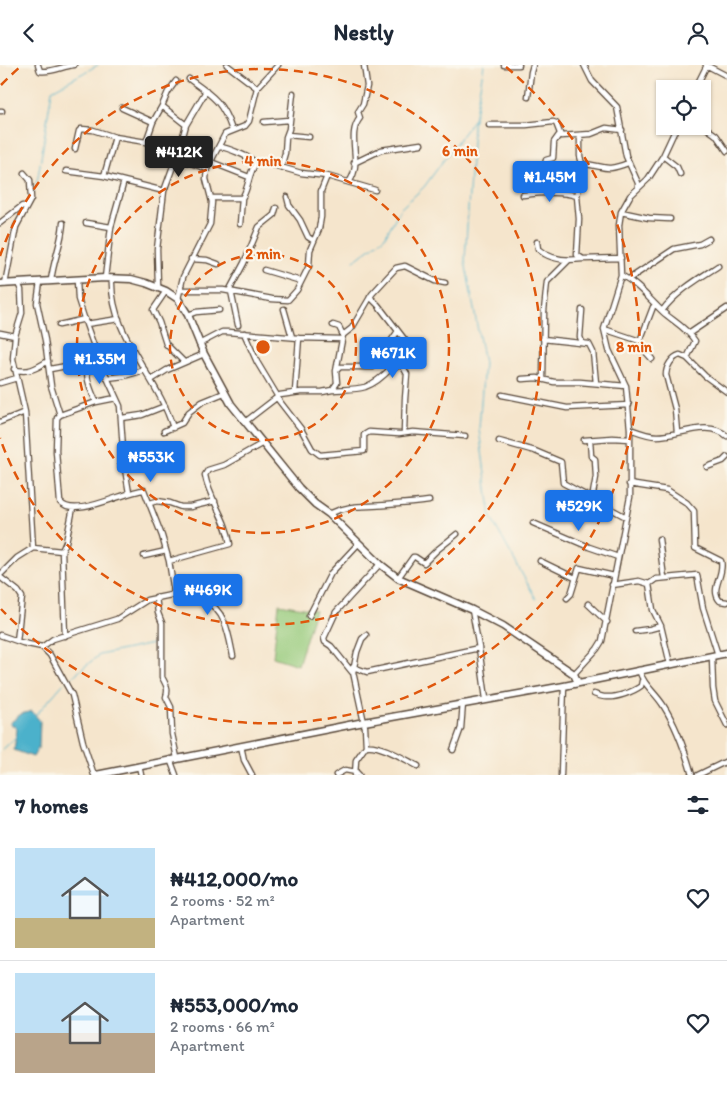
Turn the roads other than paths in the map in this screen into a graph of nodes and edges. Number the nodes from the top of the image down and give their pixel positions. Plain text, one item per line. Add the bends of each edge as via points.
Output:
1 (38, 65) edge
2 (74, 65) edge
3 (227, 65) edge
4 (278, 65) edge
5 (364, 65) edge
6 (504, 65) edge
7 (519, 65) edge
8 (533, 65) edge
9 (584, 65) edge
10 (706, 65) edge
11 (727, 75) edge
12 (189, 79) dead end
13 (699, 80) edge
14 (176, 81) dead end
15 (257, 88) junction
16 (206, 91) junction
17 (293, 93) dead end
18 (528, 97) dead end
19 (162, 106) junction
20 (122, 108) dead end
21 (290, 120) junction
22 (153, 121) junction
23 (264, 122) dead end
24 (186, 125) junction
25 (490, 125) dead end
26 (232, 130) junction
27 (622, 130) junction
28 (711, 131) edge
29 (288, 135) junction
30 (559, 135) junction
31 (580, 135) junction
32 (673, 135) edge
33 (115, 137) junction
34 (309, 137) dead end
35 (421, 145) dead end
36 (219, 147) junction
37 (75, 149) dead end
38 (727, 151) edge
39 (663, 156) junction
40 (177, 158) junction
41 (211, 162) junction
42 (256, 163) junction
43 (354, 163) junction
44 (628, 163) junction
45 (582, 164) junction
46 (282, 167) junction
47 (207, 169) junction
48 (66, 171) dead end
49 (24, 173) dead end
50 (680, 174) dead end
51 (104, 176) junction
52 (327, 176) junction
53 (249, 177) junction
54 (542, 178) dead end
55 (124, 181) junction
56 (349, 182) junction
57 (638, 188) junction
58 (375, 190) dead end
59 (164, 191) junction
60 (523, 195) dead end
61 (578, 196) junction
62 (287, 197) dead end
63 (210, 198) junction
64 (242, 198) junction
65 (27, 206) junction
66 (276, 208) dead end
67 (621, 212) junction
68 (670, 219) dead end
69 (0, 223) edge
70 (63, 223) dead end
71 (86, 223) dead end
72 (240, 224) dead end
73 (111, 227) junction
74 (709, 239) dead end
75 (314, 241) junction
76 (537, 243) dead end
77 (621, 258) junction
78 (192, 259) junction
79 (583, 259) junction
80 (569, 260) junction
81 (218, 264) dead end
82 (718, 266) dead end
83 (264, 270) dead end
84 (621, 275) junction
85 (108, 278) junction
86 (78, 279) junction
87 (629, 279) junction
88 (51, 281) junction
89 (301, 281) junction
90 (40, 282) junction
91 (18, 283) junction
92 (446, 283) dead end
93 (2, 284) edge
94 (158, 286) junction
95 (180, 290) junction
96 (166, 291) junction
97 (230, 291) junction
98 (370, 297) junction
99 (178, 299) junction
100 (656, 305) junction
101 (727, 308) edge
102 (219, 309) dead end
103 (284, 309) dead end
104 (582, 311) dead end
105 (662, 311) junction
106 (188, 315) junction
107 (119, 319) junction
108 (85, 322) junction
109 (59, 325) dead end
110 (238, 325) dead end
111 (333, 325) dead end
112 (604, 329) junction
113 (398, 331) junction
114 (0, 333) edge
115 (244, 333) junction
116 (690, 333) junction
117 (15, 336) junction
118 (292, 337) junction
119 (343, 337) junction
120 (299, 338) junction
121 (543, 339) junction
122 (640, 341) junction
123 (582, 342) junction
124 (199, 344) junction
125 (204, 355) junction
126 (687, 358) junction
127 (652, 359) dead end
128 (99, 360) junction
129 (48, 361) junction
130 (90, 362) junction
131 (184, 362) junction
132 (391, 368) junction
133 (14, 369) junction
134 (50, 369) junction
135 (145, 370) junction
136 (336, 371) junction
137 (17, 378) junction
138 (107, 378) junction
139 (151, 379) junction
140 (522, 379) dead end
141 (543, 379) junction
142 (0, 383) edge
143 (596, 383) junction
144 (626, 386) junction
145 (332, 389) junction
146 (727, 392) edge
147 (224, 393) junction
148 (295, 393) junction
149 (502, 395) dead end
150 (116, 397) junction
151 (278, 398) junction
152 (96, 402) junction
153 (629, 405) junction
154 (165, 406) junction
155 (25, 412) junction
156 (60, 415) junction
157 (122, 418) junction
158 (0, 421) edge
159 (246, 422) junction
160 (173, 428) junction
161 (630, 429) junction
162 (164, 431) dead end
163 (404, 433) junction
164 (677, 433) junction
165 (466, 435) dead end
166 (727, 436) edge
167 (630, 439) junction
168 (584, 440) dead end
169 (590, 440) junction
170 (499, 441) dead end
171 (263, 443) junction
172 (727, 458) edge
173 (707, 467) dead end
174 (629, 484) junction
175 (129, 493) junction
176 (592, 499) junction
177 (215, 501) junction
178 (429, 501) dead end
179 (150, 503) junction
180 (73, 508) junction
181 (328, 514) junction
182 (626, 517) junction
183 (533, 523) dead end
184 (457, 534) dead end
185 (659, 539) dead end
186 (358, 543) junction
187 (34, 548) junction
188 (62, 551) junction
189 (166, 551) junction
190 (144, 556) dead end
191 (618, 557) junction
192 (169, 561) junction
193 (540, 561) dead end
194 (380, 564) junction
195 (0, 576) edge
196 (614, 576) junction
197 (398, 578) junction
198 (575, 578) junction
199 (664, 578) junction
200 (649, 584) junction
201 (612, 585) junction
202 (171, 595) junction
203 (156, 597) junction
204 (567, 598) dead end
205 (727, 602) edge
206 (588, 604) dead end
207 (472, 610) junction
208 (309, 616) dead end
209 (607, 622) junction
210 (661, 626) junction
211 (635, 631) dead end
212 (0, 635) edge
213 (366, 635) dead end
214 (65, 636) junction
215 (17, 641) junction
216 (42, 647) junction
217 (479, 648) junction
218 (727, 653) edge
219 (233, 656) dead end
220 (715, 656) junction
221 (670, 664) junction
222 (353, 669) junction
223 (638, 670) junction
224 (574, 674) junction
225 (642, 681) junction
226 (578, 683) junction
227 (564, 686) junction
228 (594, 694) dead end
229 (486, 699) junction
230 (463, 703) junction
231 (364, 721) junction
232 (727, 725) edge
233 (241, 746) junction
234 (366, 746) junction
235 (453, 751) dead end
236 (174, 759) junction
237 (727, 761) edge
238 (139, 766) junction
239 (418, 766) dead end
240 (357, 774) edge
241 (95, 775) edge
242 (141, 775) edge
243 (176, 775) edge
244 (252, 775) edge
245 (336, 775) edge
246 (562, 775) edge
247 (692, 775) edge
248 (698, 775) edge

1 - 2 street via 44,72
3 - 15 street
4 - 15 street
5 - 43 street via 367,86 354,130
6 - 7 street
8 - 18 street
9 - 27 street via 592,81 617,107
10 - 11 street
10 - 13 street
12 - 16 street
14 - 19 street
15 - 26 street via 249,121
16 - 24 street
16 - 26 street via 220,103
17 - 21 street
19 - 22 street
19 - 24 street
20 - 22 street
21 - 23 street
21 - 29 street
22 - 33 street via 146,142
24 - 40 street
25 - 30 street via 553,122
26 - 36 street via 225,134
27 - 31 street via 606,128
27 - 44 street
28 - 38 street
29 - 34 street
29 - 46 street
30 - 31 street
30 - 54 street via 554,142 553,158 546,160
31 - 45 street
32 - 39 street
33 - 37 street via 81,129
33 - 51 street
35 - 43 street via 381,150
36 - 41 street
36 - 42 street
39 - 50 street via 677,167
39 - 57 street
40 - 47 street
40 - 59 street
41 - 47 street
41 - 53 street
42 - 46 street
42 - 53 street
43 - 56 street
44 - 45 street via 615,169
44 - 57 street
45 - 61 street
46 - 52 street
47 - 63 street
48 - 51 street
49 - 65 street via 31,187
51 - 55 street
52 - 56 street
52 - 75 street via 321,191 321,217
53 - 64 street
55 - 59 street
55 - 73 street
56 - 58 street
57 - 67 street
59 - 94 street via 157,249
60 - 61 street via 566,193
61 - 79 street via 577,255
62 - 75 street via 308,237
63 - 64 street
63 - 78 street via 210,224
64 - 72 street
65 - 69 street via 22,206
65 - 93 street via 14,235
66 - 97 street via 274,215 259,227
67 - 68 street
67 - 77 street
70 - 88 street
71 - 73 street
73 - 85 street
74 - 87 street via 674,249
75 - 89 street via 309,265
76 - 80 street via 544,254
77 - 79 street
77 - 84 street
78 - 81 street
78 - 95 street
79 - 80 street
80 - 121 street via 547,282
82 - 105 street via 680,293
83 - 89 street
84 - 87 street
84 - 112 street
85 - 86 street
85 - 94 street via 131,279
85 - 107 street
86 - 88 street
86 - 108 street via 78,299
87 - 100 street
88 - 90 street
89 - 97 street via 288,300
90 - 91 street
90 - 129 street via 36,303
91 - 93 street
91 - 117 street via 22,313
92 - 98 street via 405,266 396,268
94 - 96 street
95 - 97 street
95 - 99 street
96 - 99 street
96 - 131 street via 153,310 166,344
97 - 110 street
98 - 113 street
98 - 119 street
99 - 106 street
100 - 105 street
100 - 122 street
101 - 116 street
102 - 106 street
103 - 118 street
104 - 123 street
105 - 116 street
106 - 124 street
107 - 108 street
107 - 135 street
108 - 109 street
108 - 128 street
111 - 119 street via 339,327
112 - 122 street
112 - 144 street via 609,350
113 - 132 street via 406,347
113 - 136 street via 373,367 340,367
114 - 117 street
115 - 118 street
115 - 124 street via 222,332
115 - 151 street
116 - 126 street via 695,341
117 - 133 street
118 - 120 street
119 - 120 street
119 - 136 street
120 - 148 street
121 - 123 street
121 - 141 street
122 - 127 street
123 - 143 street via 588,344 593,352
124 - 125 street
125 - 131 street
125 - 147 street
126 - 146 street
126 - 164 street via 676,356 666,370
128 - 130 street
128 - 138 street
129 - 133 street via 28,371
129 - 134 street
130 - 134 street
130 - 152 street via 88,377
131 - 139 street
132 - 145 street via 364,387
132 - 163 street via 402,365 407,374
133 - 137 street
134 - 156 street via 51,386
135 - 138 street
135 - 139 street
136 - 145 street via 337,383
137 - 142 street
137 - 155 street
138 - 150 street
139 - 154 street
140 - 141 street
141 - 143 street
143 - 144 street
144 - 153 street
145 - 148 street
147 - 159 street
147 - 160 street via 202,402
148 - 151 street
149 - 153 street via 567,408
150 - 152 street
150 - 157 street
151 - 159 street
151 - 163 street via 312,449 320,455 364,451 364,435 369,432
152 - 156 street
153 - 161 street
154 - 157 street
154 - 160 street
155 - 158 street
155 - 187 street
156 - 180 street via 56,421 55,436 60,502
157 - 175 street
159 - 171 street
160 - 162 street
161 - 164 street via 656,436
161 - 167 street
163 - 165 street
164 - 166 street via 714,429
167 - 169 street
167 - 174 street
168 - 169 street
169 - 176 street via 596,477
170 - 176 street via 561,462 563,483
171 - 177 street via 207,471 205,479
171 - 181 street via 299,488
172 - 173 street
174 - 182 street
174 - 205 street via 667,489 692,506 696,548 721,561 716,596
175 - 179 street via 144,490
175 - 180 street
176 - 182 street
177 - 179 street via 190,507 157,501
177 - 192 street via 230,544
178 - 181 street via 358,505
179 - 189 street
180 - 188 street
181 - 186 street
182 - 191 street
183 - 191 street
184 - 197 street via 424,563 413,557
185 - 199 street
186 - 194 street
186 - 208 street via 331,573
187 - 188 street
187 - 195 street via 17,558
188 - 214 street
189 - 190 street
189 - 192 street
191 - 196 street
192 - 202 street via 174,592
193 - 198 street
194 - 197 street
194 - 222 street via 336,612 324,638
195 - 215 street via 22,597
196 - 198 street via 579,568
196 - 201 street
197 - 207 street
198 - 204 street via 572,594
199 - 200 street
199 - 220 street via 697,575
200 - 201 street via 638,581
200 - 210 street via 653,610
201 - 209 street
202 - 203 street
202 - 219 street via 185,600 205,600 217,611 227,629
203 - 214 street via 117,619
203 - 236 street via 162,623 162,677 171,707
206 - 209 street
207 - 217 street
207 - 224 street via 503,626
209 - 224 street via 597,649
210 - 211 street
210 - 221 street
212 - 215 street
213 - 222 street
214 - 216 street
215 - 216 street
216 - 241 street via 50,655 72,695
217 - 222 street via 367,672
217 - 229 street
218 - 220 street
220 - 221 street
220 - 232 street via 712,688
221 - 223 street
222 - 231 street
223 - 225 street
223 - 226 street
224 - 226 street
225 - 228 street via 638,689 619,695 605,697
225 - 247 street via 662,703 676,728
226 - 227 street
227 - 229 street
227 - 246 street
229 - 230 street
230 - 231 street
230 - 235 street via 461,728
231 - 233 street
231 - 234 street
233 - 236 street
233 - 244 street
234 - 239 street
234 - 240 street via 356,760
236 - 238 street
236 - 243 street
237 - 248 street
238 - 241 street
238 - 242 street
240 - 245 street via 345,769

